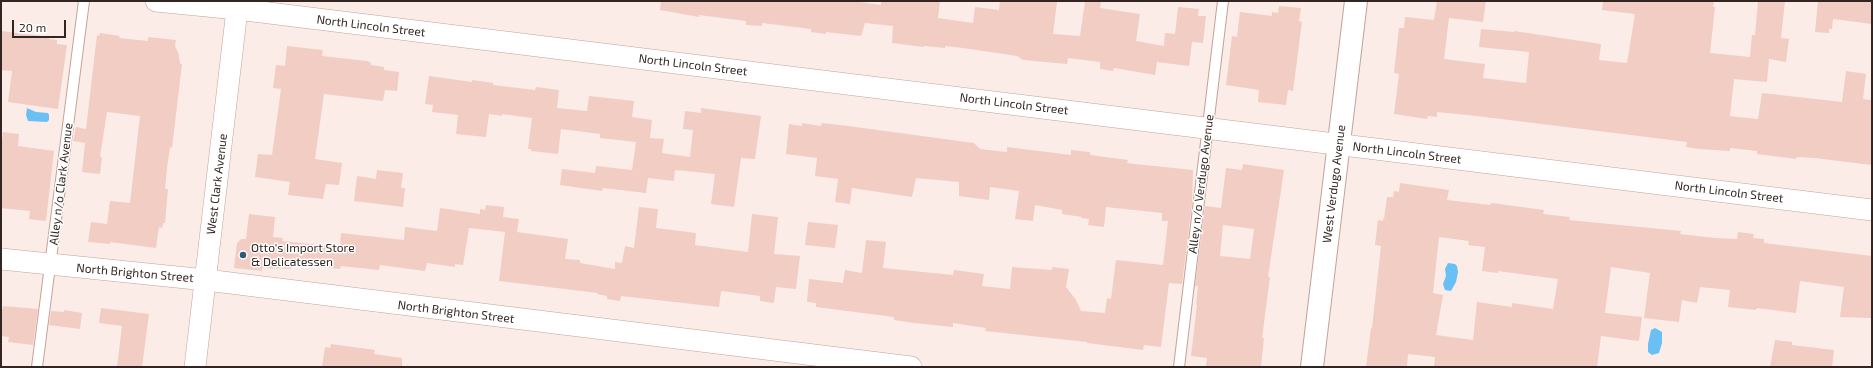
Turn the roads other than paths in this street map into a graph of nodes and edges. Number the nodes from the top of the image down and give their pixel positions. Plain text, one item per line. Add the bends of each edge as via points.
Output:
1 (84, 1) edge
2 (156, 1) edge
3 (1223, 1) edge
4 (1356, 1) edge
5 (237, 5) edge
6 (1208, 128) junction
7 (1339, 145) junction
8 (1872, 210) edge
9 (1, 259) edge
10 (51, 265) junction
11 (206, 280) junction
12 (37, 367) edge
13 (195, 367) edge
14 (911, 367) edge
15 (1179, 367) edge
16 (1312, 367) edge

1 - 10 lane, Alley n/o Clark Avenue
2 - 5 street, North Lincoln Street
3 - 6 lane, Alley n/o Verdugo Avenue
4 - 7 main road, West Verdugo Avenue
5 - 6 street, North Lincoln Street
5 - 11 street, West Clark Avenue
6 - 7 street, North Lincoln Street
6 - 15 lane, Alley n/o Verdugo Avenue
7 - 8 street, North Lincoln Street
7 - 16 main road, West Verdugo Avenue
9 - 10 street, North Brighton Street
10 - 11 street, North Brighton Street
10 - 12 lane, Alley n/o Clark Avenue
11 - 13 street, West Clark Avenue
11 - 14 street, North Brighton Street

